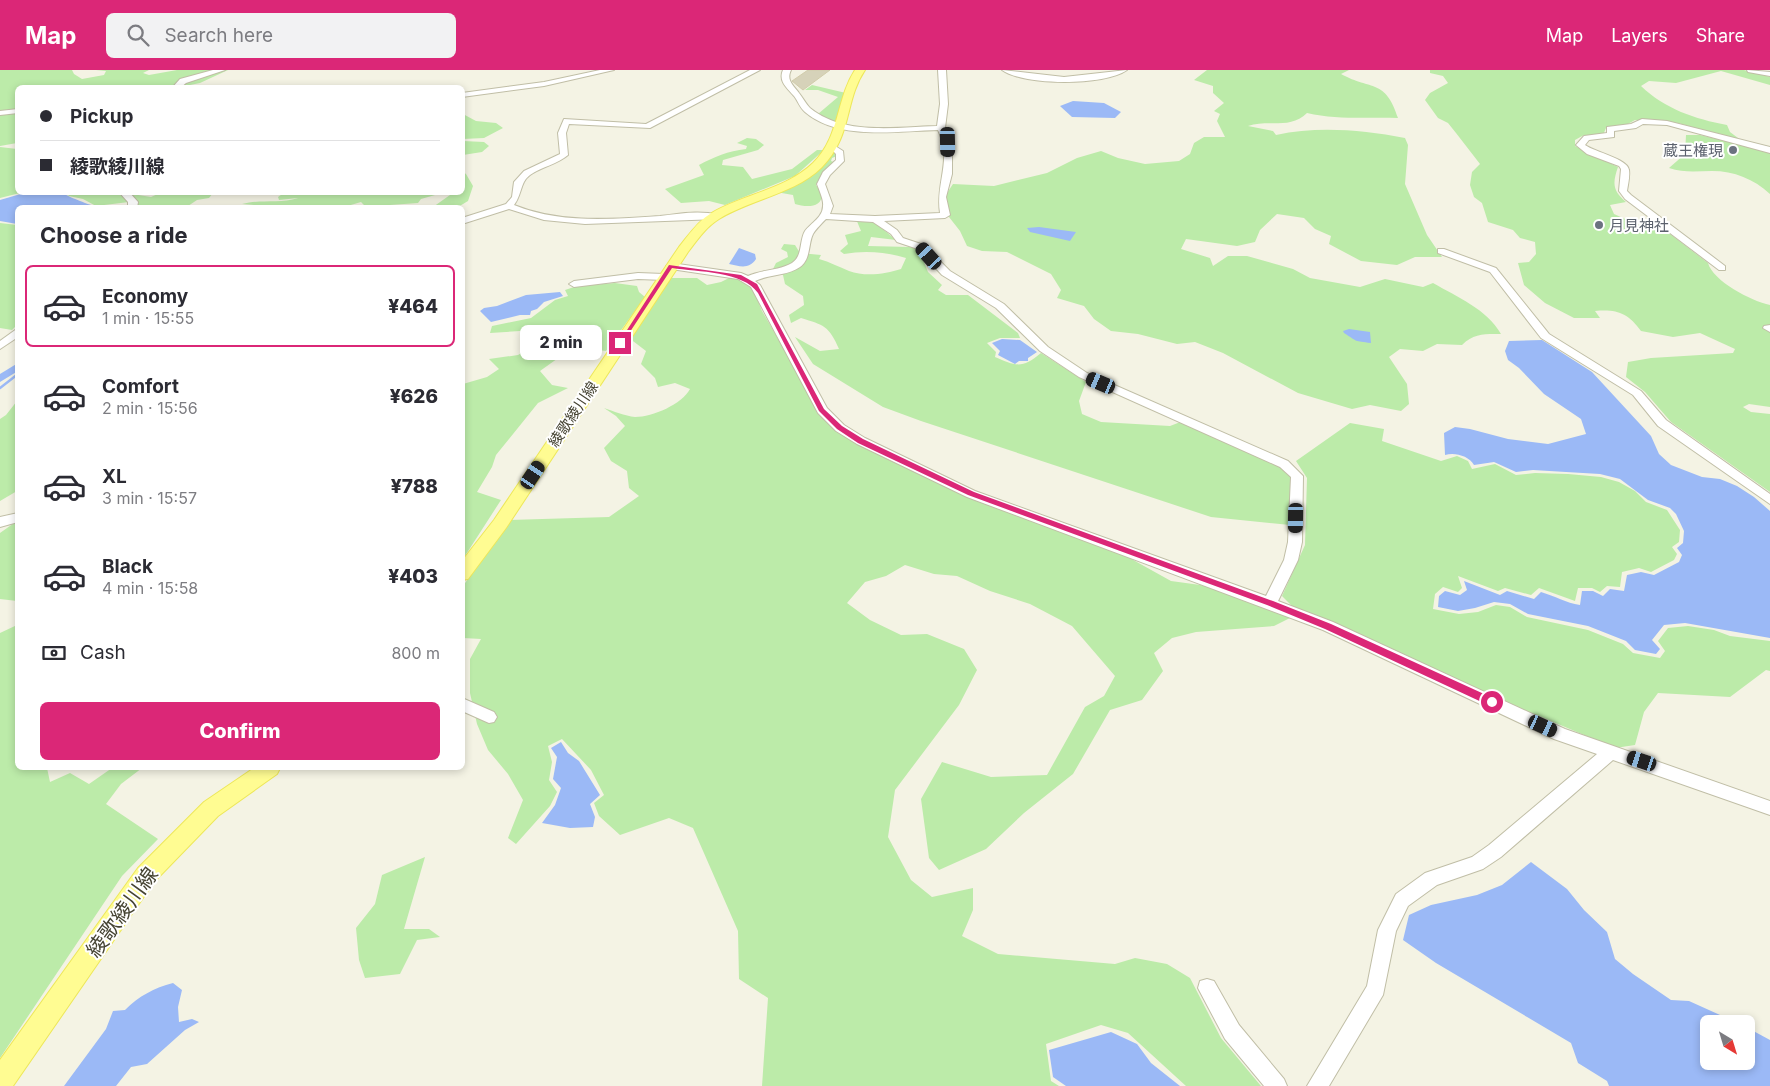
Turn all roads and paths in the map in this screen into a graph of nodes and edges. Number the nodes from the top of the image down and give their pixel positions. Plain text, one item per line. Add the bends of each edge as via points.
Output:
1 (222, 70) edge
2 (610, 70) edge
3 (756, 70) edge
4 (787, 70) edge
5 (860, 70) edge
6 (942, 70) edge
7 (1006, 70) edge
8 (1123, 70) edge
9 (1751, 70) edge
10 (1770, 74) edge
11 (178, 85) edge
12 (465, 95) edge
13 (15, 111) edge
14 (0, 113) edge
15 (840, 126) junction
16 (941, 128) junction
17 (832, 146) junction
18 (1770, 150) edge
19 (126, 195) edge
20 (132, 205) edge
21 (509, 206) junction
22 (715, 216) junction
23 (824, 216) junction
24 (875, 219) junction
25 (465, 220) edge
26 (1441, 251) dead end
27 (1722, 268) dead end
28 (667, 272) junction
29 (749, 280) junction
30 (574, 284) dead end
31 (15, 334) edge
32 (0, 346) edge
33 (1770, 500) edge
34 (15, 518) edge
35 (0, 522) edge
36 (465, 570) edge
37 (1270, 603) junction
38 (465, 705) edge
39 (489, 717) dead end
40 (1612, 751) junction
41 (267, 770) edge
42 (1770, 808) edge
43 (1207, 988) dead end
44 (0, 1082) edge
45 (1277, 1086) edge
46 (1316, 1086) edge

1 - 11 street via 183,80
2 - 12 street via 544,84
3 - 21 street via 647,126 568,121 561,132 564,155 527,173 518,182 516,197
4 - 15 street via 784,74 786,81 805,108 820,119
5 - 15 main road, 綾歌綾川線 via 854,79
6 - 16 street via 944,104
7 - 8 street via 1024,76 1080,79
9 - 10 street
13 - 14 street
15 - 16 street
15 - 17 main road, 綾歌綾川線
16 - 24 street via 948,142 948,174 942,196 945,215
17 - 22 main road, 綾歌綾川線 via 807,174
17 - 23 street via 840,153 840,161 826,174 821,184 828,206
18 - 27 street via 1684,126 1642,121 1633,126 1610,129 1611,135 1587,138 1580,145 1622,164 1625,169 1623,191 1628,197
19 - 20 street
21 - 22 street via 524,214 560,220
21 - 25 street
22 - 28 main road, 綾歌綾川線 via 696,234
23 - 24 street
23 - 29 street via 809,233 798,264
24 - 37 street via 900,240 921,247 946,273 1000,306 1044,349 1083,375 1284,464 1297,476 1295,542 1291,560
26 - 33 street via 1493,270 1545,336 1637,393 1662,423
28 - 29 street via 732,275
28 - 30 street
28 - 36 main road, 綾歌綾川線 via 500,524
29 - 37 street via 761,293 822,410 854,437 971,494
31 - 32 street
34 - 35 street
37 - 40 street via 1328,626 1560,734
38 - 39 street
40 - 42 street
40 - 46 street via 1495,851 1477,863 1431,879 1402,900 1387,930 1376,988
41 - 44 main road, 綾歌綾川線 via 211,809 146,875
43 - 45 street via 1232,1032

